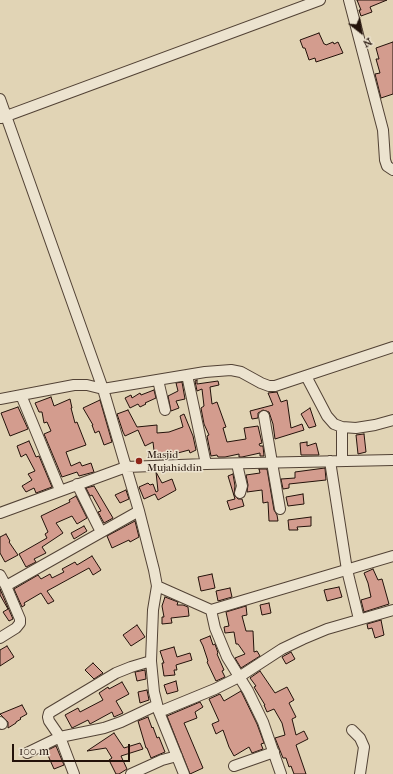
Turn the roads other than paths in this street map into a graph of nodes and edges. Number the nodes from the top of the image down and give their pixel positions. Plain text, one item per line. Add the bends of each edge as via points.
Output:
1 (320, 0) edge
2 (349, 0) edge
3 (0, 99) edge
4 (3, 118) edge
5 (393, 170) edge
6 (393, 347) edge
7 (187, 375) junction
8 (306, 376) junction
9 (158, 380) junction
10 (103, 389) junction
11 (21, 395) junction
12 (0, 399) edge
13 (165, 410) dead end
14 (264, 416) dead end
15 (393, 420) edge
16 (342, 427) junction
17 (393, 460) edge
18 (330, 461) junction
19 (342, 461) junction
20 (272, 463) junction
21 (206, 464) junction
22 (237, 464) junction
23 (126, 468) junction
24 (77, 484) junction
25 (60, 490) junction
26 (240, 493) dead end
27 (280, 509) dead end
28 (139, 510) junction
29 (0, 513) edge
30 (101, 532) junction
31 (393, 556) edge
32 (347, 570) junction
33 (0, 575) edge
34 (6, 586) junction
35 (157, 586) junction
36 (211, 610) junction
37 (393, 610) edge
38 (359, 619) junction
39 (0, 638) edge
40 (151, 660) junction
41 (239, 677) junction
42 (158, 708) junction
43 (352, 730) dead end
44 (60, 737) junction
45 (274, 752) junction
46 (27, 753) dead end
47 (176, 756) junction
48 (234, 766) dead end
49 (74, 774) edge
50 (131, 774) edge
51 (184, 774) edge
52 (281, 774) edge
53 (360, 774) edge

1 - 4 street
2 - 5 street via 383,130 385,160 387,166
3 - 4 street
4 - 10 street
6 - 8 street
7 - 8 street via 231,370 241,372 269,386
7 - 9 street
7 - 21 street
8 - 16 street via 327,416 334,424
9 - 10 street
9 - 13 street
10 - 11 street via 74,385
10 - 23 street
11 - 12 street
11 - 25 street
14 - 20 street
15 - 16 street via 375,426
16 - 19 street
17 - 19 street
18 - 19 street
18 - 20 street
18 - 32 street
20 - 22 street
20 - 27 street
21 - 22 street
21 - 23 street
22 - 26 street via 242,486
23 - 24 street
23 - 28 street
24 - 25 street
24 - 30 street
25 - 29 street
28 - 30 street
28 - 35 street
30 - 34 street
31 - 32 street
32 - 36 street
32 - 38 street
33 - 34 street
34 - 39 street via 20,623
35 - 36 street
35 - 40 street via 153,610
36 - 41 street via 215,628
37 - 38 street
38 - 41 street via 282,649
40 - 42 street
40 - 44 street via 116,673 49,713 49,721
41 - 42 street via 215,689
41 - 45 street via 257,707
42 - 44 street via 104,728
42 - 47 street
43 - 53 street via 364,747
44 - 46 street
44 - 49 street
45 - 48 street
45 - 52 street
47 - 50 street
47 - 51 street

